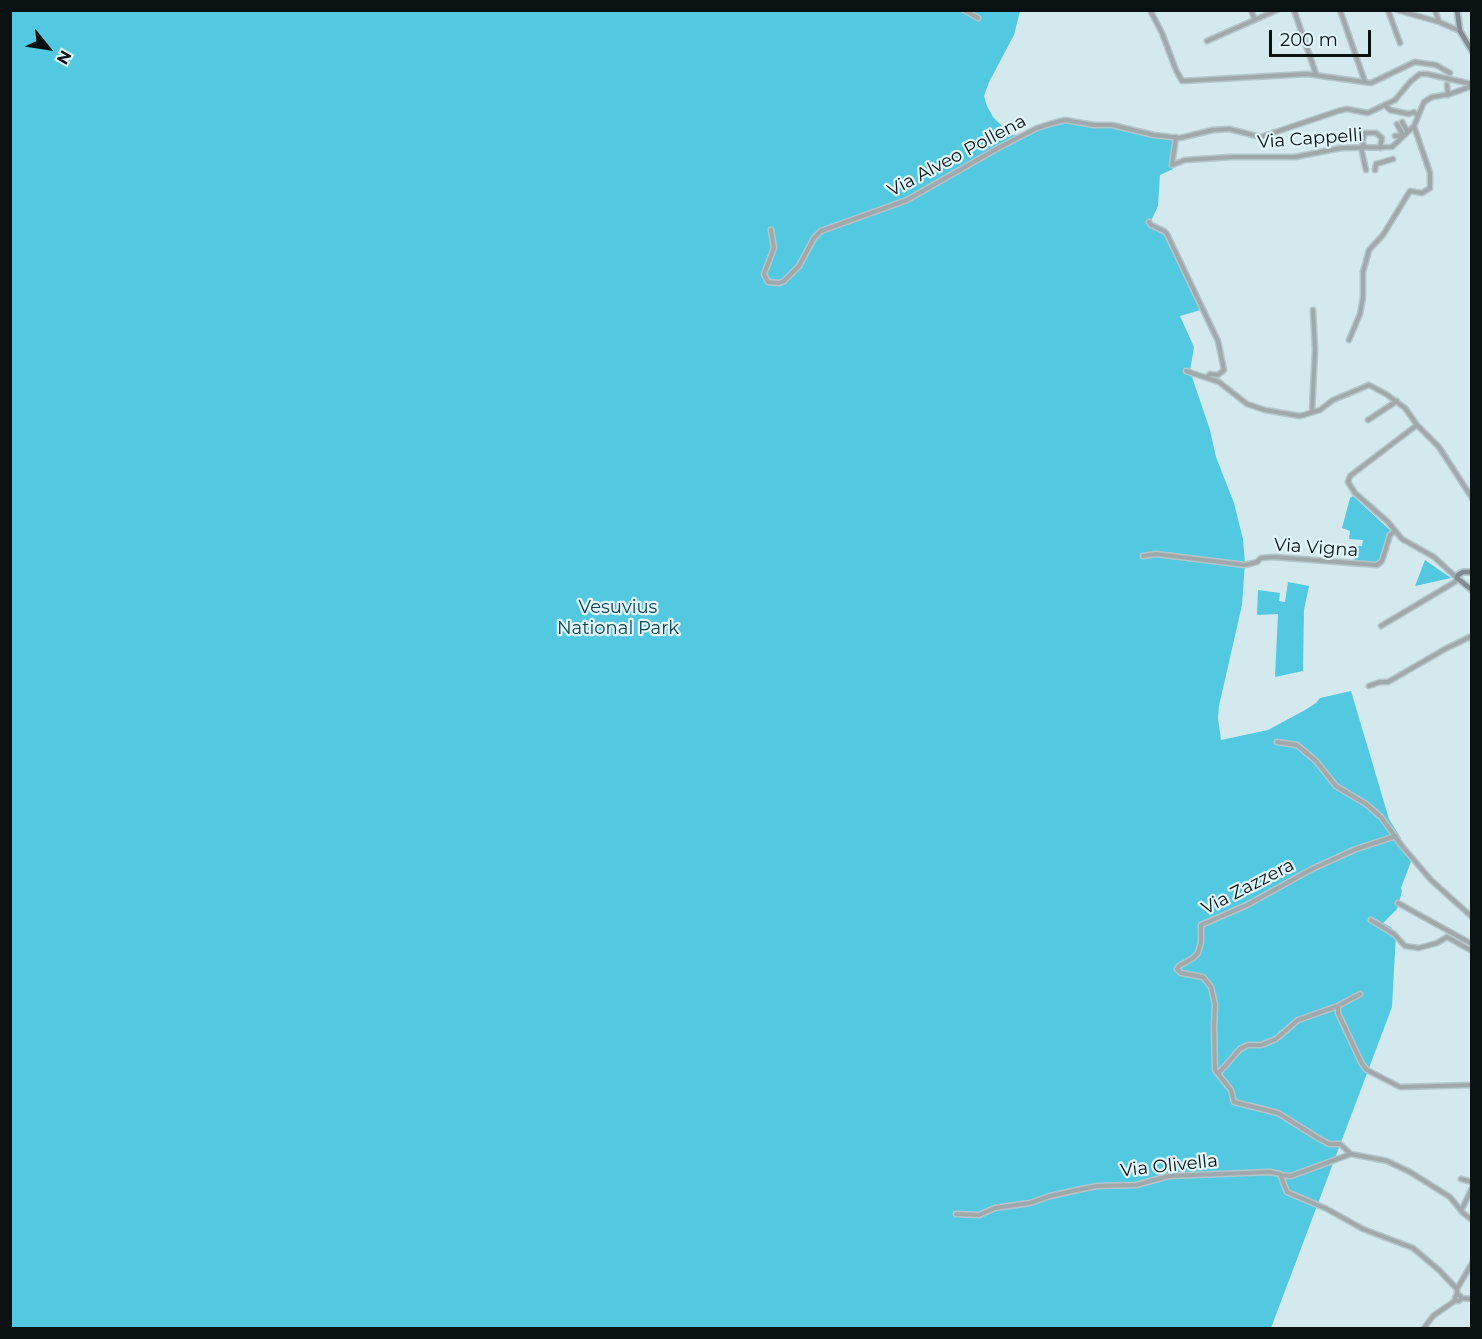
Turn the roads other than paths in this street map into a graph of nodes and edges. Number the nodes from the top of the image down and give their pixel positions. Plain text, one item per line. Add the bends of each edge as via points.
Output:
1 (964, 10) edge
2 (1150, 10) edge
3 (1251, 10) edge
4 (1277, 10) edge
5 (1294, 10) edge
6 (1340, 10) edge
7 (1388, 10) edge
8 (1397, 10) edge
9 (1435, 10) edge
10 (1456, 10) edge
11 (1403, 13) junction
12 (978, 18) dead end
13 (1391, 19) junction
14 (1255, 20) junction
15 (1439, 22) junction
16 (1460, 31) junction
17 (1207, 41) dead end
18 (1400, 43) dead end
19 (1472, 51) edge
20 (1450, 73) dead end
21 (1316, 74) junction
22 (1366, 83) junction
23 (1447, 85) dead end
24 (1472, 85) edge
25 (1448, 95) junction
26 (1385, 105) junction
27 (1418, 117) junction
28 (1413, 126) junction
29 (1359, 129) dead end
30 (1407, 132) junction
31 (1364, 135) junction
32 (1403, 135) junction
33 (1395, 136) dead end
34 (1176, 137) junction
35 (1363, 147) junction
36 (1380, 148) junction
37 (1393, 159) dead end
38 (1366, 170) dead end
39 (1375, 170) dead end
40 (1149, 222) dead end
41 (771, 230) dead end
42 (1313, 310) dead end
43 (1349, 340) dead end
44 (1186, 371) dead end
45 (1208, 376) junction
46 (1396, 401) junction
47 (1312, 412) junction
48 (1368, 420) dead end
49 (1417, 425) junction
50 (1472, 498) edge
51 (1395, 531) junction
52 (1143, 556) dead end
53 (1472, 572) edge
54 (1457, 578) junction
55 (1472, 590) edge
56 (1382, 626) dead end
57 (1472, 636) edge
58 (1369, 686) dead end
59 (1277, 742) dead end
60 (1396, 836) junction
61 (1398, 903) dead end
62 (1472, 917) edge
63 (1371, 920) dead end
64 (1472, 944) edge
65 (1472, 951) edge
66 (1360, 994) dead end
67 (1338, 1006) junction
68 (1218, 1074) junction
69 (1472, 1085) edge
70 (1351, 1154) junction
71 (1280, 1174) junction
72 (1461, 1179) dead end
73 (1472, 1182) edge
74 (1472, 1188) edge
75 (1461, 1211) junction
76 (956, 1214) dead end
77 (1472, 1220) edge
78 (1472, 1263) edge
79 (1458, 1294) junction
80 (1472, 1299) edge
81 (1424, 1329) edge

1 - 12 street
2 - 21 street via 1182,81
3 - 14 street
4 - 14 street
5 - 21 street
6 - 22 street
7 - 13 street
8 - 11 street
9 - 15 street
10 - 16 street
11 - 13 street
11 - 15 street
13 - 18 street
14 - 17 street
15 - 16 street
16 - 19 street
20 - 22 street via 1436,65 1416,62
21 - 22 street
23 - 25 street
24 - 25 street, Via Cappelli
24 - 26 street via 1420,74
25 - 27 street, Via Cappelli via 1424,102
26 - 27 street via 1390,110 1414,112
26 - 34 street, Via Alveo Pollena via 1368,113 1338,111 1261,137 1229,129
27 - 28 street, Via Cappelli
28 - 30 street, Via Cappelli
28 - 43 street via 1430,173 1430,188 1422,193 1410,191 1383,236 1369,250 1360,314
29 - 31 street
30 - 32 street, Via Cappelli
30 - 32 street via 1400,123
31 - 35 street
31 - 36 street via 1380,136
32 - 33 street
32 - 36 street, Via Cappelli via 1392,147
34 - 35 street, Via Cappelli via 1172,165 1185,160 1295,157
34 - 41 street, Via Alveo Pollena via 1065,120 1037,128 907,200 821,231 799,266 778,283 768,282 764,274 774,248
35 - 36 street, Via Cappelli
35 - 38 street
37 - 39 street via 1376,164
40 - 45 street via 1167,234 1218,341 1224,370
42 - 47 street
44 - 45 street
45 - 47 street via 1257,407 1300,416
46 - 47 street via 1367,385
46 - 48 street
46 - 49 street
49 - 50 street via 1439,447
49 - 51 street via 1350,476 1348,482
51 - 52 street, Via Vigna via 1377,565 1274,557 1245,565 1156,554
51 - 54 street
53 - 54 street via 1463,572
54 - 55 street
54 - 56 street
57 - 58 street via 1388,682
59 - 60 street via 1303,749 1336,786 1373,810
60 - 62 street via 1431,880
60 - 68 street, Via Zazzera via 1312,869 1201,925 1198,953 1177,969 1203,977 1214,994 1214,1060
61 - 64 street
63 - 65 street via 1405,946 1419,948 1447,938
66 - 67 street
67 - 68 street via 1298,1020 1261,1046 1240,1049
67 - 69 street via 1367,1070 1400,1088
68 - 70 street, Via Zazzera via 1231,1090 1234,1102 1278,1113
70 - 71 street, Via Olivella via 1291,1176
70 - 75 street, Via Zazzera via 1395,1164 1450,1197
71 - 76 street, Via Olivella via 1184,1174 1136,1185 1077,1190 974,1216
71 - 79 street via 1287,1192 1413,1248 1439,1270
72 - 73 street
74 - 75 street
75 - 77 street, Via Zazzera
78 - 79 street
79 - 80 street
79 - 81 street via 1459,1301 1433,1316

